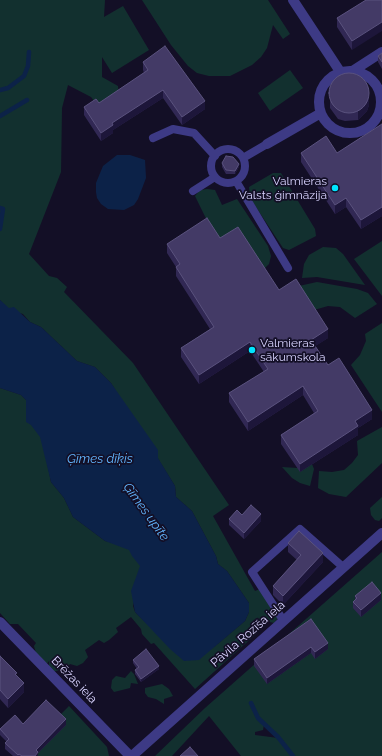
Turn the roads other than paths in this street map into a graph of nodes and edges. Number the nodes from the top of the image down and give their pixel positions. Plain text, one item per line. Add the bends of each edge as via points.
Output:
1 (293, 0) edge
2 (382, 52) edge
3 (346, 72) junction
4 (381, 92) edge
5 (321, 113) junction
6 (154, 138) dead end
7 (267, 144) joint
8 (215, 156) junction
9 (243, 158) junction
10 (215, 177) junction
11 (236, 181) junction
12 (193, 191) dead end
13 (288, 268) dead end
14 (382, 534) edge
15 (343, 567) junction
16 (283, 620) junction
17 (0, 622) edge
18 (131, 756) edge

1 - 3 street
2 - 3 street
3 - 4 street via 360,73 369,78
3 - 5 street via 332,78 325,85 320,95
4 - 5 street via 380,107 375,120 368,128 358,132 338,130 329,124
5 - 7 street
6 - 8 lane via 173,130 194,133
7 - 9 lane
8 - 9 lane via 224,150 230,150
8 - 10 lane via 212,166
9 - 11 lane via 244,174
10 - 11 lane via 225,183
10 - 12 lane
11 - 13 lane
14 - 15 street, Pāvila Rozīša iela
15 - 16 street, Pāvila Rozīša iela
15 - 16 lane via 300,529 252,572
16 - 18 street, Pāvila Rozīša iela
17 - 18 street, Brēžas iela

